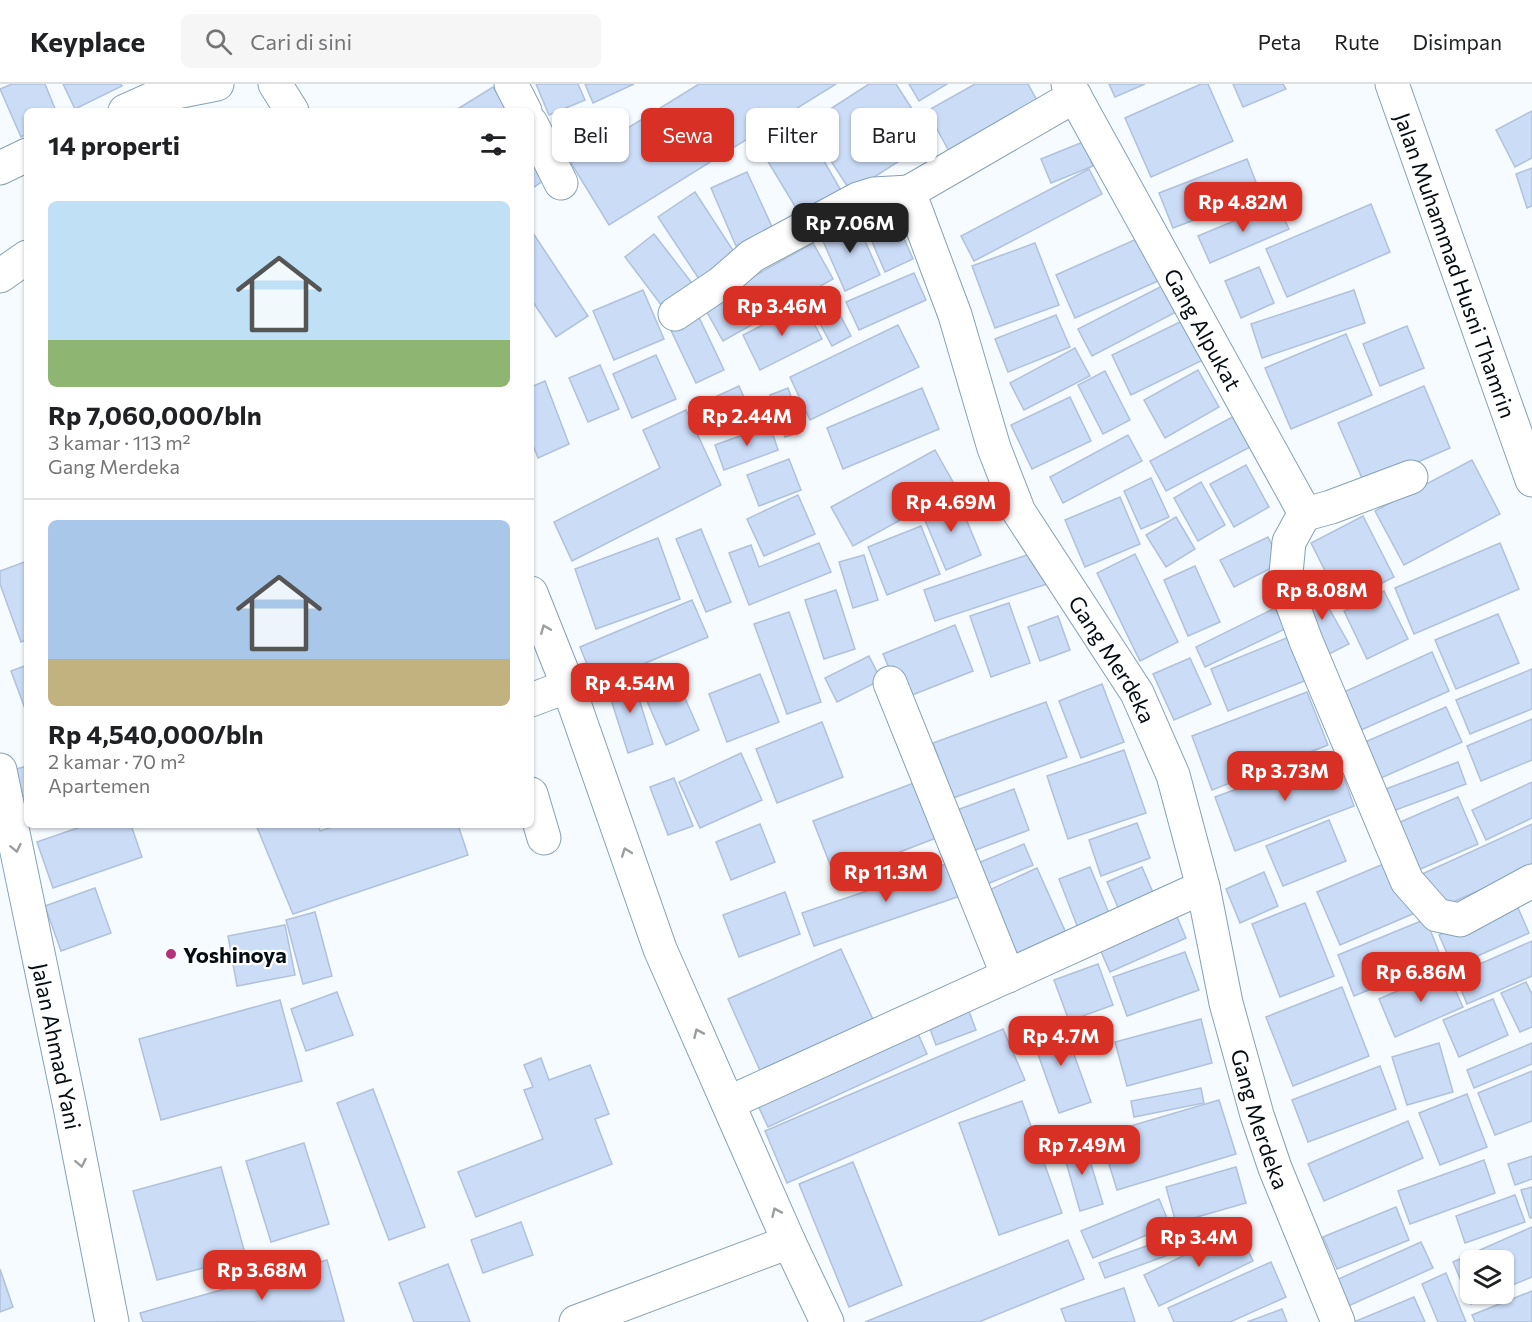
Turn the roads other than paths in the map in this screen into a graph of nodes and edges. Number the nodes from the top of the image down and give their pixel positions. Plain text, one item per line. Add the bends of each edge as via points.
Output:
1 (217, 84) edge
2 (237, 84) edge
3 (275, 84) edge
4 (511, 84) edge
5 (1392, 84) edge
6 (159, 90) edge
7 (1072, 90) edge
8 (131, 108) edge
9 (221, 108) edge
10 (290, 108) edge
11 (523, 108) edge
12 (534, 129) edge
13 (24, 156) edge
14 (0, 168) edge
15 (561, 183) dead end
16 (909, 192) junction
17 (24, 259) edge
18 (0, 276) edge
19 (675, 314) dead end
20 (1523, 427) edge
21 (1410, 477) dead end
22 (1532, 480) edge
23 (1306, 510) junction
24 (534, 601) edge
25 (890, 683) dead end
26 (568, 686) junction
27 (534, 699) edge
28 (0, 771) edge
29 (534, 804) edge
30 (544, 838) dead end
31 (1532, 881) edge
32 (1203, 887) junction
33 (1008, 976) junction
34 (728, 1103) junction
35 (789, 1242) junction
36 (112, 1322) edge
37 (576, 1322) edge
38 (827, 1322) edge
39 (1338, 1322) edge

1 - 6 street
2 - 9 street
3 - 10 street
4 - 11 street
5 - 20 street, Jalan Muhammad Husni Thamrin
6 - 8 street
7 - 16 street
7 - 23 street, Gang Alpukat
12 - 15 street
13 - 14 street
16 - 19 street via 858,199 752,256
16 - 32 street, Gang Merdeka via 955,315 994,448 1019,512 1137,693 1173,775
17 - 18 street
20 - 22 street, Jalan Muhammad Husni Thamrin
21 - 23 street via 1331,507
23 - 31 street via 1289,542 1285,584 1407,881 1437,915 1460,920
26 -> 24 street
25 - 33 street
26 - 27 street
34 -> 26 street via 660,949
28 -> 36 street, Jalan Ahmad Yani
29 - 30 street
32 - 33 street
32 - 39 street, Gang Merdeka via 1226,1003 1257,1115
33 - 34 street
35 -> 34 street
35 - 37 street
35 - 38 street

